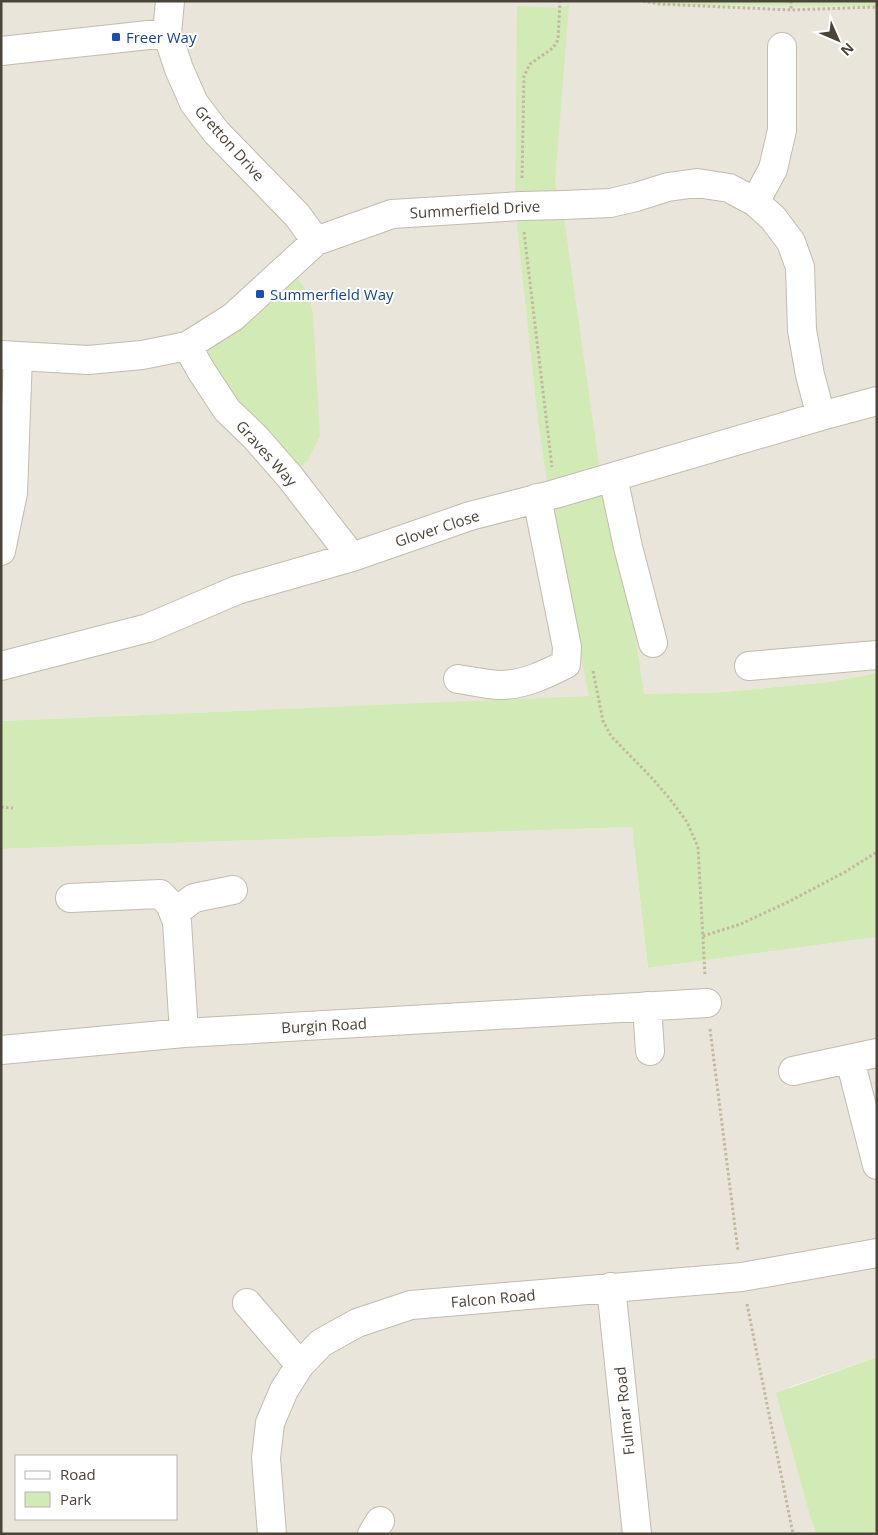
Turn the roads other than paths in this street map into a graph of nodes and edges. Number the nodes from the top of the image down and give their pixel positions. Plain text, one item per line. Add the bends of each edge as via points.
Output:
1 (170, 1) edge
2 (167, 33) junction
3 (782, 47) dead end
4 (10, 50) edge
5 (754, 202) junction
6 (316, 241) junction
7 (187, 346) junction
8 (10, 356) edge
9 (877, 401) edge
10 (821, 416) junction
11 (612, 477) junction
12 (538, 498) junction
13 (1, 552) edge
14 (352, 557) junction
15 (654, 643) dead end
16 (877, 655) edge
17 (1, 666) edge
18 (749, 666) dead end
19 (458, 679) dead end
20 (233, 890) dead end
21 (70, 898) dead end
22 (174, 913) junction
23 (706, 1003) dead end
24 (647, 1006) junction
25 (184, 1034) junction
26 (1, 1050) edge
27 (650, 1051) dead end
28 (877, 1053) edge
29 (850, 1060) junction
30 (793, 1072) dead end
31 (877, 1165) edge
32 (877, 1253) edge
33 (611, 1288) junction
34 (247, 1303) dead end
35 (300, 1366) junction
36 (272, 1534) edge
37 (637, 1534) edge

1 - 2 street, Gretton Drive
2 - 4 street
2 - 6 street, Gretton Drive via 194,103 216,132 297,215
3 - 5 street via 782,130 774,170
5 - 6 street, Summerfield Drive via 729,188 697,183 668,187 610,203 392,214
5 - 10 street, Summerfield Drive via 773,218 791,242 800,267 802,330
6 - 7 street, Summerfield Drive via 233,317
7 - 8 street, Summerfield Drive via 142,356 88,360
7 - 14 street, Graves Way via 227,410 290,477
8 - 13 street via 13,493
9 - 10 street, Glover Close
10 - 11 street, Glover Close
11 - 12 street, Glover Close
11 - 15 street
12 - 14 street, Glover Close via 470,516
12 - 19 street via 567,648 566,664 524,682 502,685
14 - 17 street, Glover Close via 237,590 148,628
16 - 18 street
20 - 22 street via 194,898
21 - 22 street via 160,894
22 - 25 street via 178,922
23 - 24 street, Burgin Road
24 - 25 street, Burgin Road
24 - 27 street
25 - 26 street, Burgin Road
28 - 29 street
29 - 30 street
29 - 31 street
32 - 33 street, Falcon Road via 742,1277
33 - 35 street, Falcon Road via 411,1305 357,1323 321,1343
33 - 37 street, Fulmar Road
34 - 35 street
35 - 36 street, Falcon Road via 284,1390 270,1423 266,1458

